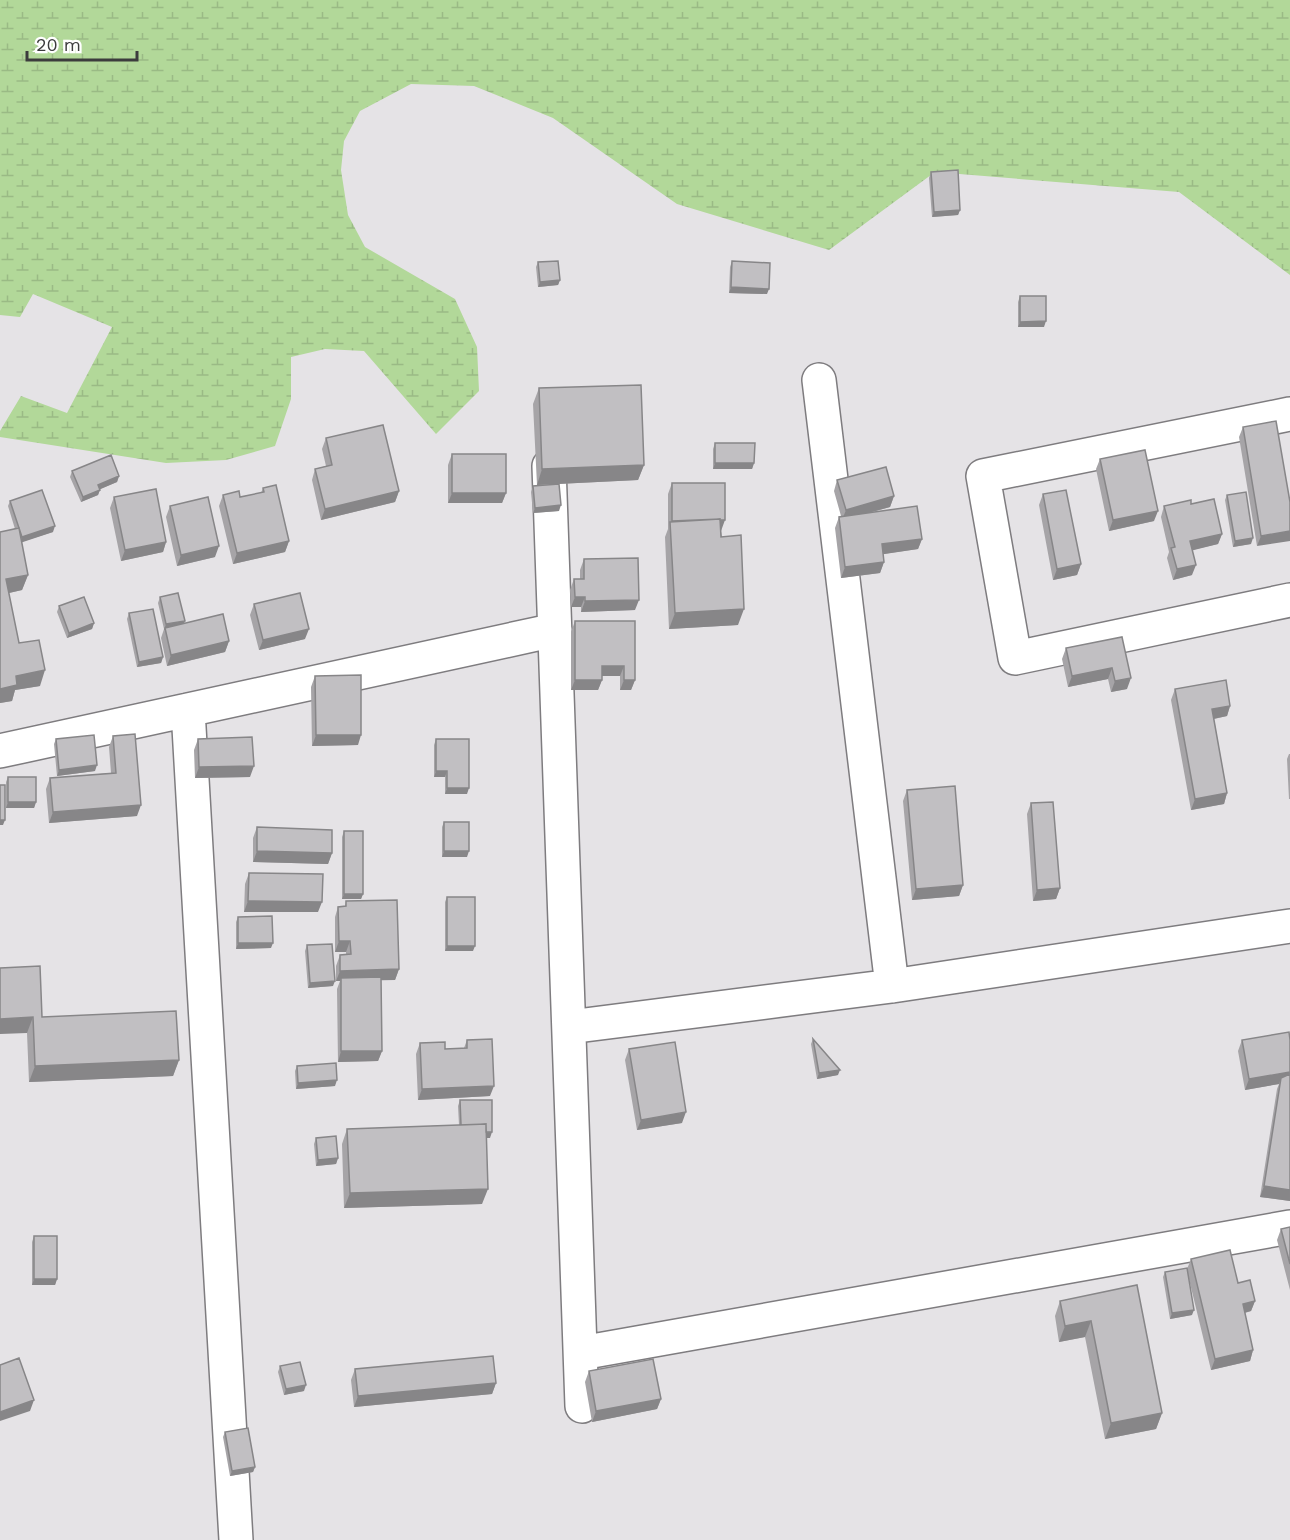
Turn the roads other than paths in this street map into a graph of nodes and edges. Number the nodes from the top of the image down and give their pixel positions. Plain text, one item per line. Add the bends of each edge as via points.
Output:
1 (819, 380) dead end
2 (1290, 414) edge
3 (548, 431) edge
4 (1290, 600) edge
5 (555, 630) junction
6 (188, 710) junction
7 (0, 751) edge
8 (1290, 926) edge
9 (892, 986) junction
10 (569, 1028) junction
11 (1290, 1227) edge
12 (581, 1353) junction
13 (582, 1406) dead end
14 (236, 1540) edge

1 - 9 street
2 - 4 street via 982,476 1015,658
3 - 5 street
5 - 6 street
5 - 10 street
6 - 7 street
6 - 14 street
8 - 9 street
9 - 10 street
10 - 12 street
11 - 12 street
12 - 13 street

